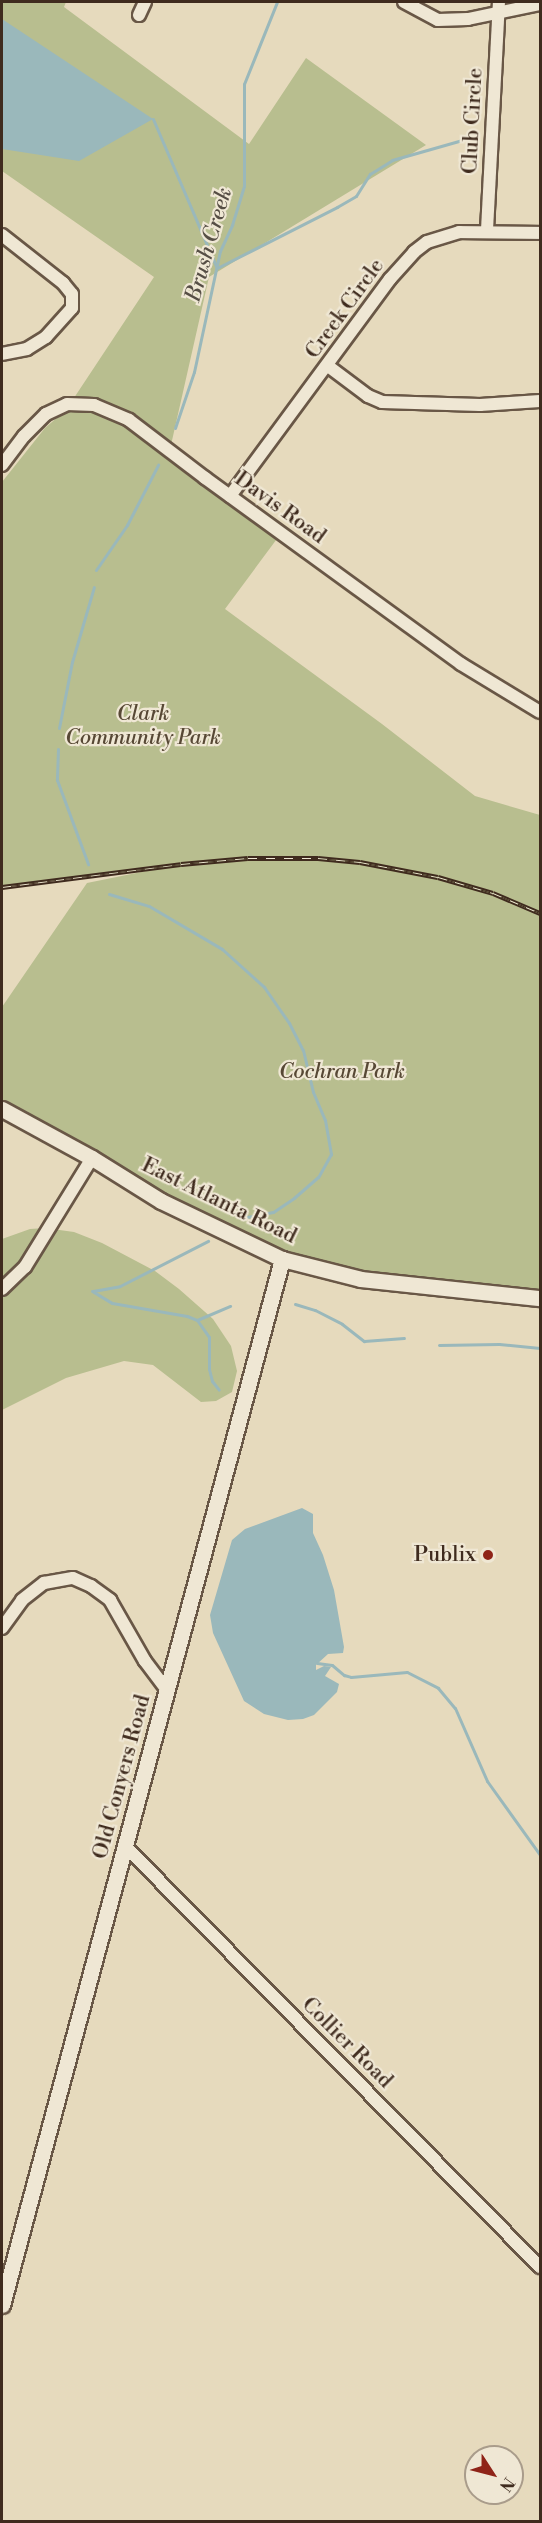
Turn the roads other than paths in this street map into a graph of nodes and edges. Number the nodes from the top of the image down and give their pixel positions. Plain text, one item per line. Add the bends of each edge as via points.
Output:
1 (144, 2) edge
2 (404, 2) edge
3 (540, 4) edge
4 (498, 7) edge
5 (139, 15) dead end
6 (487, 230) junction
7 (540, 233) edge
8 (2, 235) edge
9 (2, 354) edge
10 (327, 366) junction
11 (540, 401) edge
12 (2, 465) edge
13 (230, 496) junction
14 (540, 712) edge
15 (2, 1109) edge
16 (92, 1158) junction
17 (282, 1259) junction
18 (2, 1289) edge
19 (540, 1298) edge
20 (2, 1628) edge
21 (166, 1690) junction
22 (126, 1847) junction
23 (540, 2267) edge
24 (2, 2305) edge

1 - 5 street
2 - 4 street via 438,20 468,19
3 - 4 street
4 - 6 street, Club Circle
6 - 7 street, Creek Circle
6 - 10 street, Creek Circle via 442,236 414,252
8 - 9 street via 72,294 72,308 46,337 27,349
10 - 11 street via 382,402 480,405
10 - 13 street, Creek Circle
12 - 13 street, Davis Road via 45,414 67,404 94,405 129,420
13 - 14 street, Davis Road via 461,664
15 - 16 street, East Atlanta Road
16 - 17 street, East Atlanta Road via 161,1201
16 - 18 street via 25,1267
17 - 19 street, East Atlanta Road via 361,1279
17 - 21 street, Old Conyers Road
20 - 21 street via 22,1600 44,1583 74,1578 110,1600
21 - 22 street, Old Conyers Road
22 - 23 street, Collier Road
22 - 24 street, Old Conyers Road

